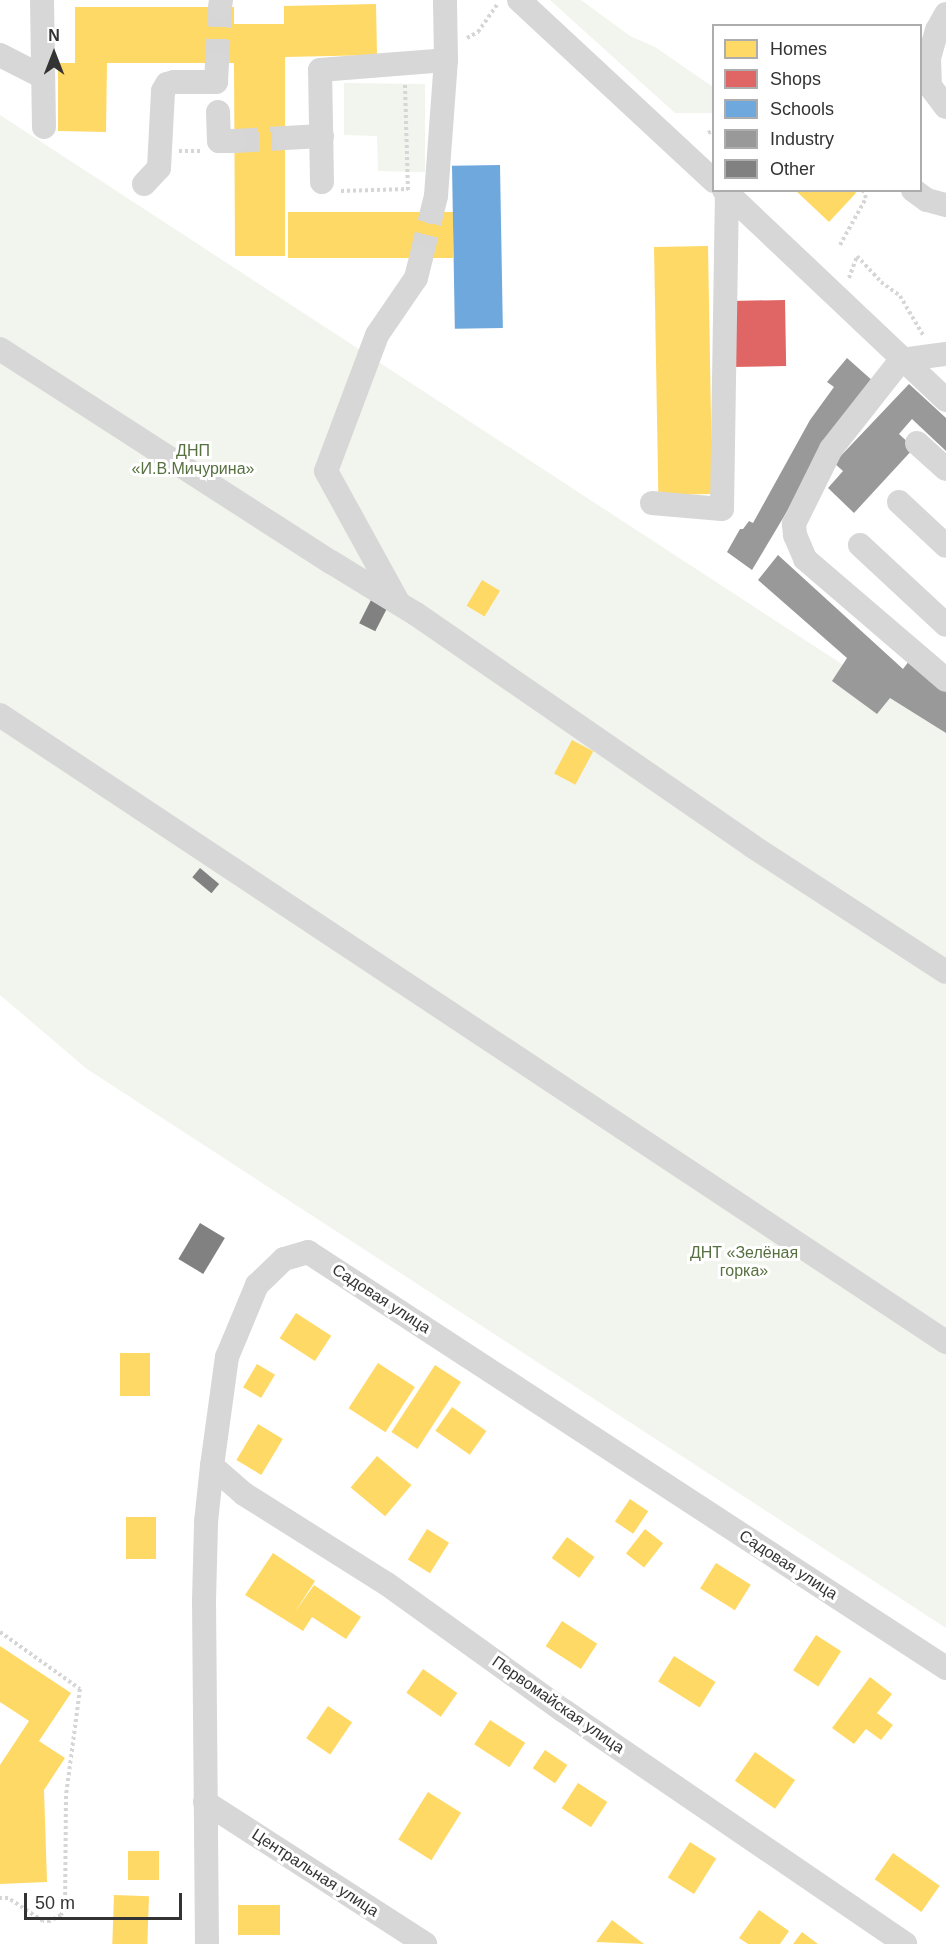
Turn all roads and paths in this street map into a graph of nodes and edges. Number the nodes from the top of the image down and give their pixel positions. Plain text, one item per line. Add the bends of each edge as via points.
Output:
1 (42, 0) edge
2 (445, 0) edge
3 (509, 1) edge
4 (946, 14) edge
5 (445, 51) junction
6 (0, 55) edge
7 (218, 63) tunnel mouth
8 (405, 63) junction
9 (925, 68) edge
10 (43, 76) junction
11 (946, 107) edge
12 (218, 112) dead end
13 (44, 127) dead end
14 (712, 131) edge
15 (708, 133) dead end
16 (321, 136) junction
17 (285, 138) tunnel mouth
18 (227, 141) joint
19 (160, 152) junction
20 (712, 179) edge
21 (322, 182) joint
22 (144, 184) dead end
23 (408, 189) junction
24 (722, 192) edge
25 (726, 192) edge
26 (864, 192) edge
27 (916, 192) edge
28 (434, 200) joint
29 (946, 205) edge
30 (840, 245) dead end
31 (857, 256) dead end
32 (421, 258) tunnel mouth
33 (0, 349) edge
34 (945, 354) edge
35 (901, 360) junction
36 (946, 400) edge
37 (917, 443) dead end
38 (946, 469) edge
39 (899, 502) dead end
40 (652, 503) dead end
41 (860, 545) dead end
42 (946, 546) edge
43 (399, 604) junction
44 (946, 625) edge
45 (946, 680) edge
46 (0, 716) edge
47 (946, 972) edge
48 (946, 1342) edge
49 (212, 1466) junction
50 (0, 1632) edge
51 (946, 1668) edge
52 (205, 1802) junction
53 (0, 1898) edge
54 (207, 1944) edge
55 (425, 1944) edge
56 (904, 1944) edge

1 - 10 street
2 - 5 street
3 - 5 path via 478,32
3 - 20 street
4 - 9 street
5 - 8 street
5 - 28 street
6 - 10 street
7 - 19 street via 216,82 167,84 163,91
8 - 16 street via 320,70
8 - 23 path
9 - 11 street via 930,86
10 - 13 street
12 - 18 street
14 - 15 path
16 - 17 street
16 - 21 street
18 - 19 path via 211,151
19 - 22 street via 159,168
21 - 23 path via 326,191
23 - 28 path
24 - 40 street via 722,509
25 - 35 street
26 - 30 path via 866,198
27 - 29 street
31 - 34 path via 900,296 919,331
32 - 43 street via 416,278 377,335 326,471
33 - 43 street
34 - 35 street
35 - 36 street
35 - 45 street via 831,449 794,524 795,535 805,559
37 - 38 street
39 - 42 street
41 - 44 street
43 - 47 street via 752,846
46 - 48 street
49 - 51 street, Садовая улица via 227,1357 257,1285 284,1259 308,1252
49 - 52 street, Садовая улица via 204,1601
49 - 56 street, Первомайская улица via 244,1494 387,1584 564,1711
50 - 53 path via 80,1689 66,1796 66,1908 61,1915 43,1921 8,1898
52 - 54 street, Садовая улица
52 - 55 street, Центральная улица

